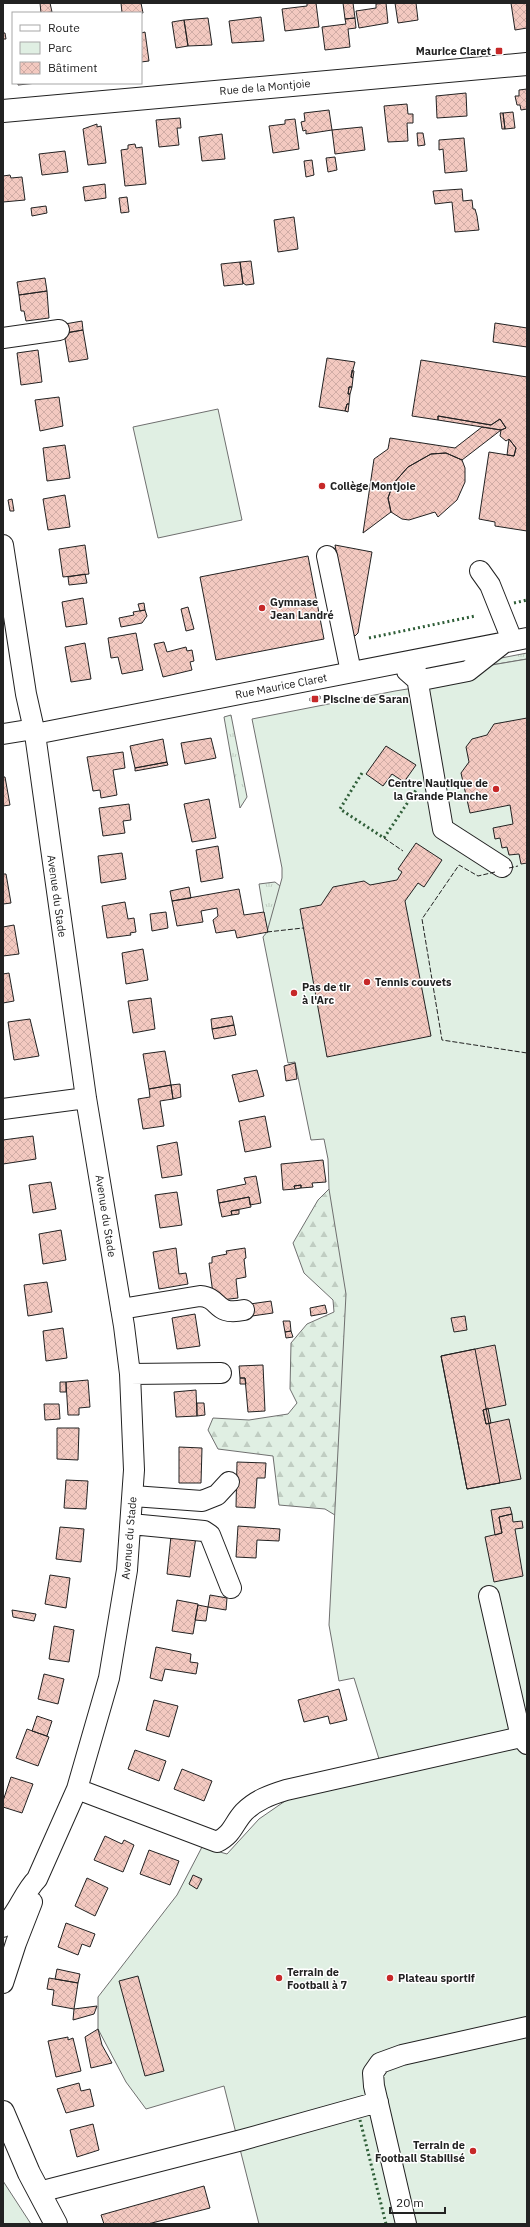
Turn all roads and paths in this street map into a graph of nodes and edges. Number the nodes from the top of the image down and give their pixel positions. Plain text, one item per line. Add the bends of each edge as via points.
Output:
1 (527, 64) edge
2 (3, 111) edge
3 (59, 330) dead end
4 (3, 338) edge
5 (4, 556) edge
6 (327, 556) dead end
7 (480, 571) dead end
8 (514, 640) edge
9 (410, 667) junction
10 (351, 672) junction
11 (34, 731) junction
12 (3, 734) edge
13 (502, 867) dead end
14 (86, 1098) junction
15 (3, 1109) edge
16 (121, 1309) junction
17 (244, 1310) dead end
18 (221, 1372) dead end
19 (130, 1374) junction
20 (229, 1482) dead end
21 (133, 1496) junction
22 (131, 1524) junction
23 (231, 1588) dead end
24 (489, 1596) dead end
25 (524, 1740) edge
26 (77, 1789) junction
27 (37, 1878) junction
28 (3, 1928) edge
29 (3, 1983) edge
30 (527, 2027) edge
31 (378, 2102) junction
32 (3, 2112) edge
33 (38, 2192) junction
34 (56, 2224) edge
35 (406, 2224) edge

1 - 2 main road, Rue de la Montjoie
3 - 4 street
5 - 11 street, Avenue du Stade
6 - 10 street
7 - 8 street via 490,584
8 - 9 street, Rue Maurice Claret
9 - 10 street, Rue Maurice Claret
9 - 13 street via 443,829
10 - 11 street, Rue Maurice Claret
11 - 12 street, Rue Maurice Claret
11 - 14 street, Avenue du Stade
14 - 15 street
14 - 16 street, Avenue du Stade
16 - 17 street via 200,1296 206,1297 224,1311
16 - 19 street, Avenue du Stade
18 - 19 street
19 - 21 street, Avenue du Stade
20 - 21 street via 217,1495 202,1501
21 - 22 street, Avenue du Stade
22 - 23 street via 204,1532 210,1535
22 - 26 street, Avenue du Stade via 120,1620 110,1671
24 - 25 street
25 - 26 street via 309,1785 262,1798 244,1812 228,1837 217,1842
26 - 27 street, Avenue du Stade
27 - 28 street, Avenue du Stade via 27,1889 13,1916
27 - 29 street, Avenue du Stade via 36,1891
30 - 31 street via 402,2055 380,2063 373,2073
31 - 33 street
31 - 35 street
32 - 33 main road
33 - 34 main road

